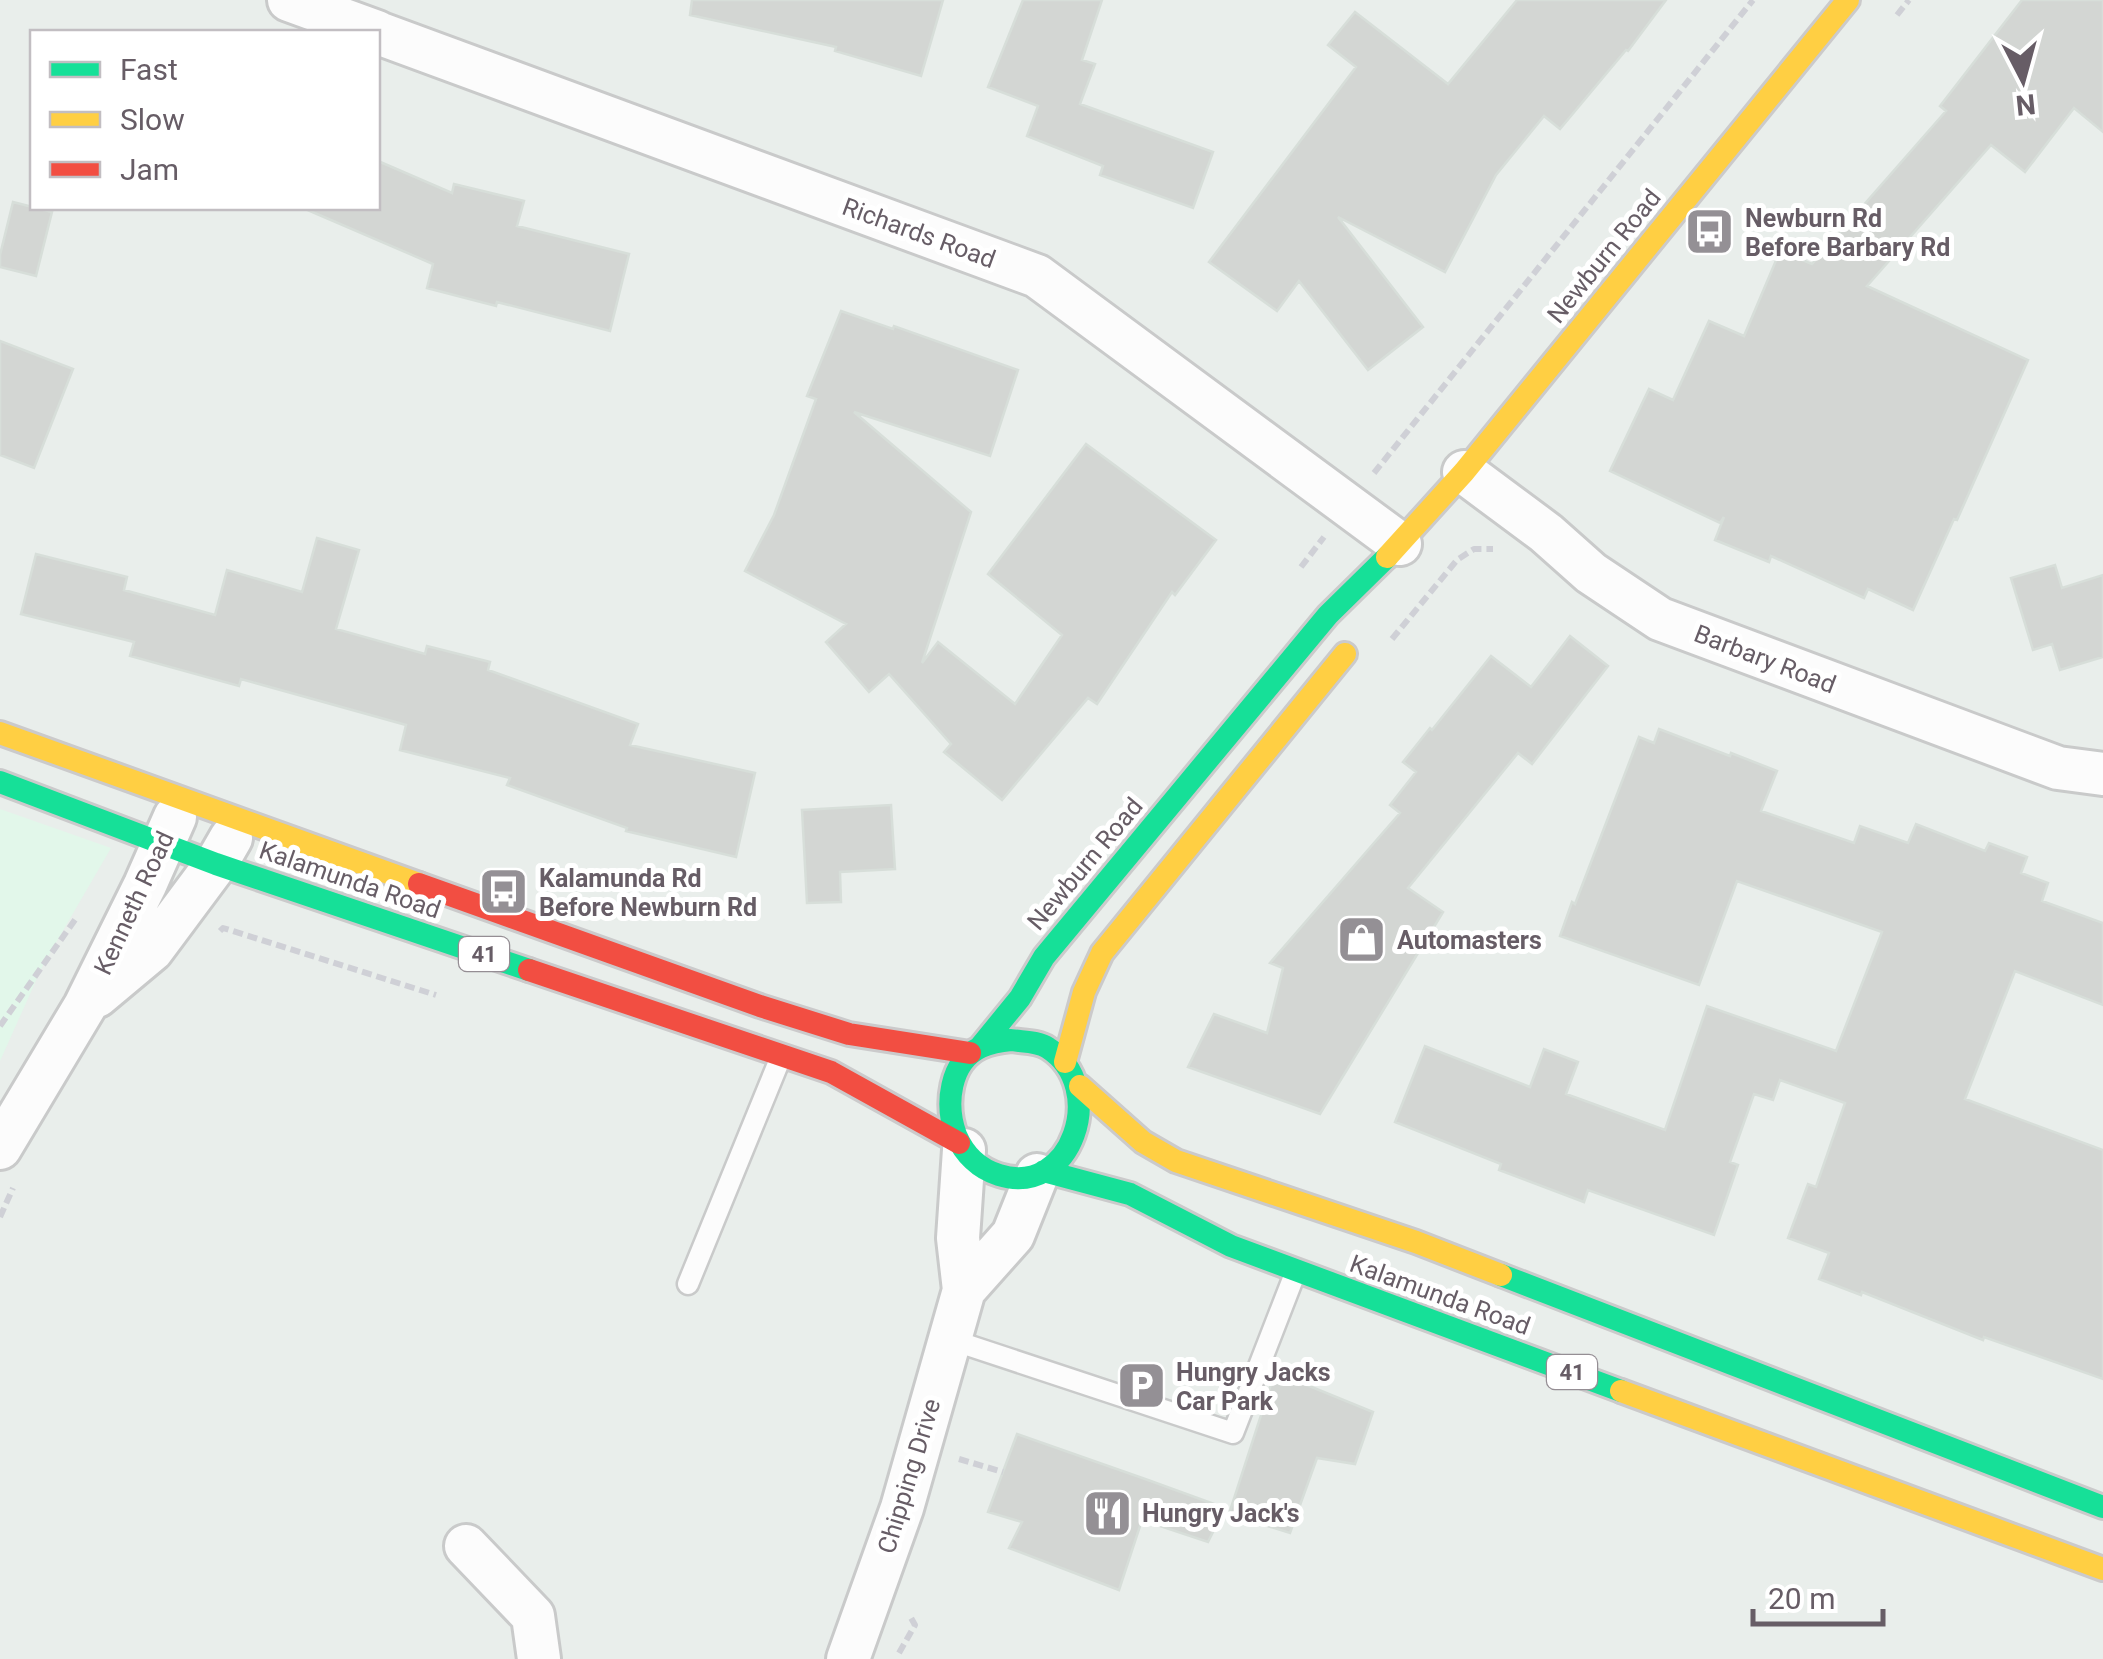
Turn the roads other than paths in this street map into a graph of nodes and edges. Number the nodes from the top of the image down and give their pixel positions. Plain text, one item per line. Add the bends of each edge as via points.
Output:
1 (289, 0) edge
2 (1848, 0) edge
3 (369, 30) edge
4 (380, 34) edge
5 (1464, 472) junction
6 (1400, 544) junction
7 (1371, 608) dead end
8 (1356, 640) dead end
9 (0, 733) edge
10 (2103, 774) edge
11 (0, 782) edge
12 (182, 800) junction
13 (240, 820) junction
14 (162, 845) junction
15 (216, 864) junction
16 (85, 1006) junction
17 (975, 1050) junction
18 (782, 1055) junction
19 (1065, 1062) junction
20 (1080, 1086) junction
21 (958, 1136) junction
22 (0, 1148) edge
23 (1045, 1171) junction
24 (1416, 1242) junction
25 (1296, 1271) junction
26 (688, 1284) dead end
27 (964, 1290) junction
28 (950, 1340) junction
29 (1706, 1377) dead end
30 (1724, 1400) dead end
31 (1722, 1428) junction
32 (2103, 1510) edge
33 (466, 1546) dead end
34 (2103, 1568) edge
35 (539, 1659) edge
36 (848, 1659) edge

1 - 3 street, Richards Road
2 - 5 main road, Newburn Road
4 - 6 street, Richards Road via 1037,276
5 - 6 main road, Newburn Road
5 - 10 street, Barbary Road via 1660,619 2058,768
6 - 7 main road, Newburn Road
6 - 17 main road, Newburn Road via 1328,615 1044,957 1020,998
8 - 19 main road via 1102,952
9 - 12 main road, Kalamunda Road / 41
11 - 14 main road, Kalamunda Road / 41
12 - 13 main road, Kalamunda Road / 41
12 - 14 street, Kenneth Road
13 - 15 street, Kenneth Road
13 - 17 main road, Kalamunda Road / 41 via 778,1012 850,1034
14 - 15 main road, Kalamunda Road / 41
14 - 16 street, Kenneth Road
15 - 16 street, Kenneth Road via 152,950
15 - 18 main road, Kalamunda Road / 41
16 - 22 street, Kenneth Road
17 - 19 main road, Kalamunda Road / 41 via 1027,1042
17 - 21 main road via 952,1083
18 - 21 main road, Kalamunda Road / 41 via 831,1072
18 - 26 lane
19 - 20 main road, Kalamunda Road
20 - 23 main road via 1078,1130
20 - 24 main road, Kalamunda Road via 1176,1161
21 - 23 main road, Kalamunda Road / 41 via 992,1172 1008,1178
21 - 27 street, Chipping Drive
23 - 25 main road, Kalamunda Road / 41 via 1130,1194
23 - 27 street, Chipping Drive via 1013,1235
24 - 29 main road via 1466,1282 1650,1349
24 - 32 main road, Kalamunda Road
25 - 28 lane via 1233,1433
25 - 31 main road, Kalamunda Road / 41
27 - 28 street, Chipping Drive
28 - 36 street, Chipping Drive via 902,1508
30 - 31 main road
31 - 34 main road, Kalamunda Road / 41
33 - 35 street via 533,1616

